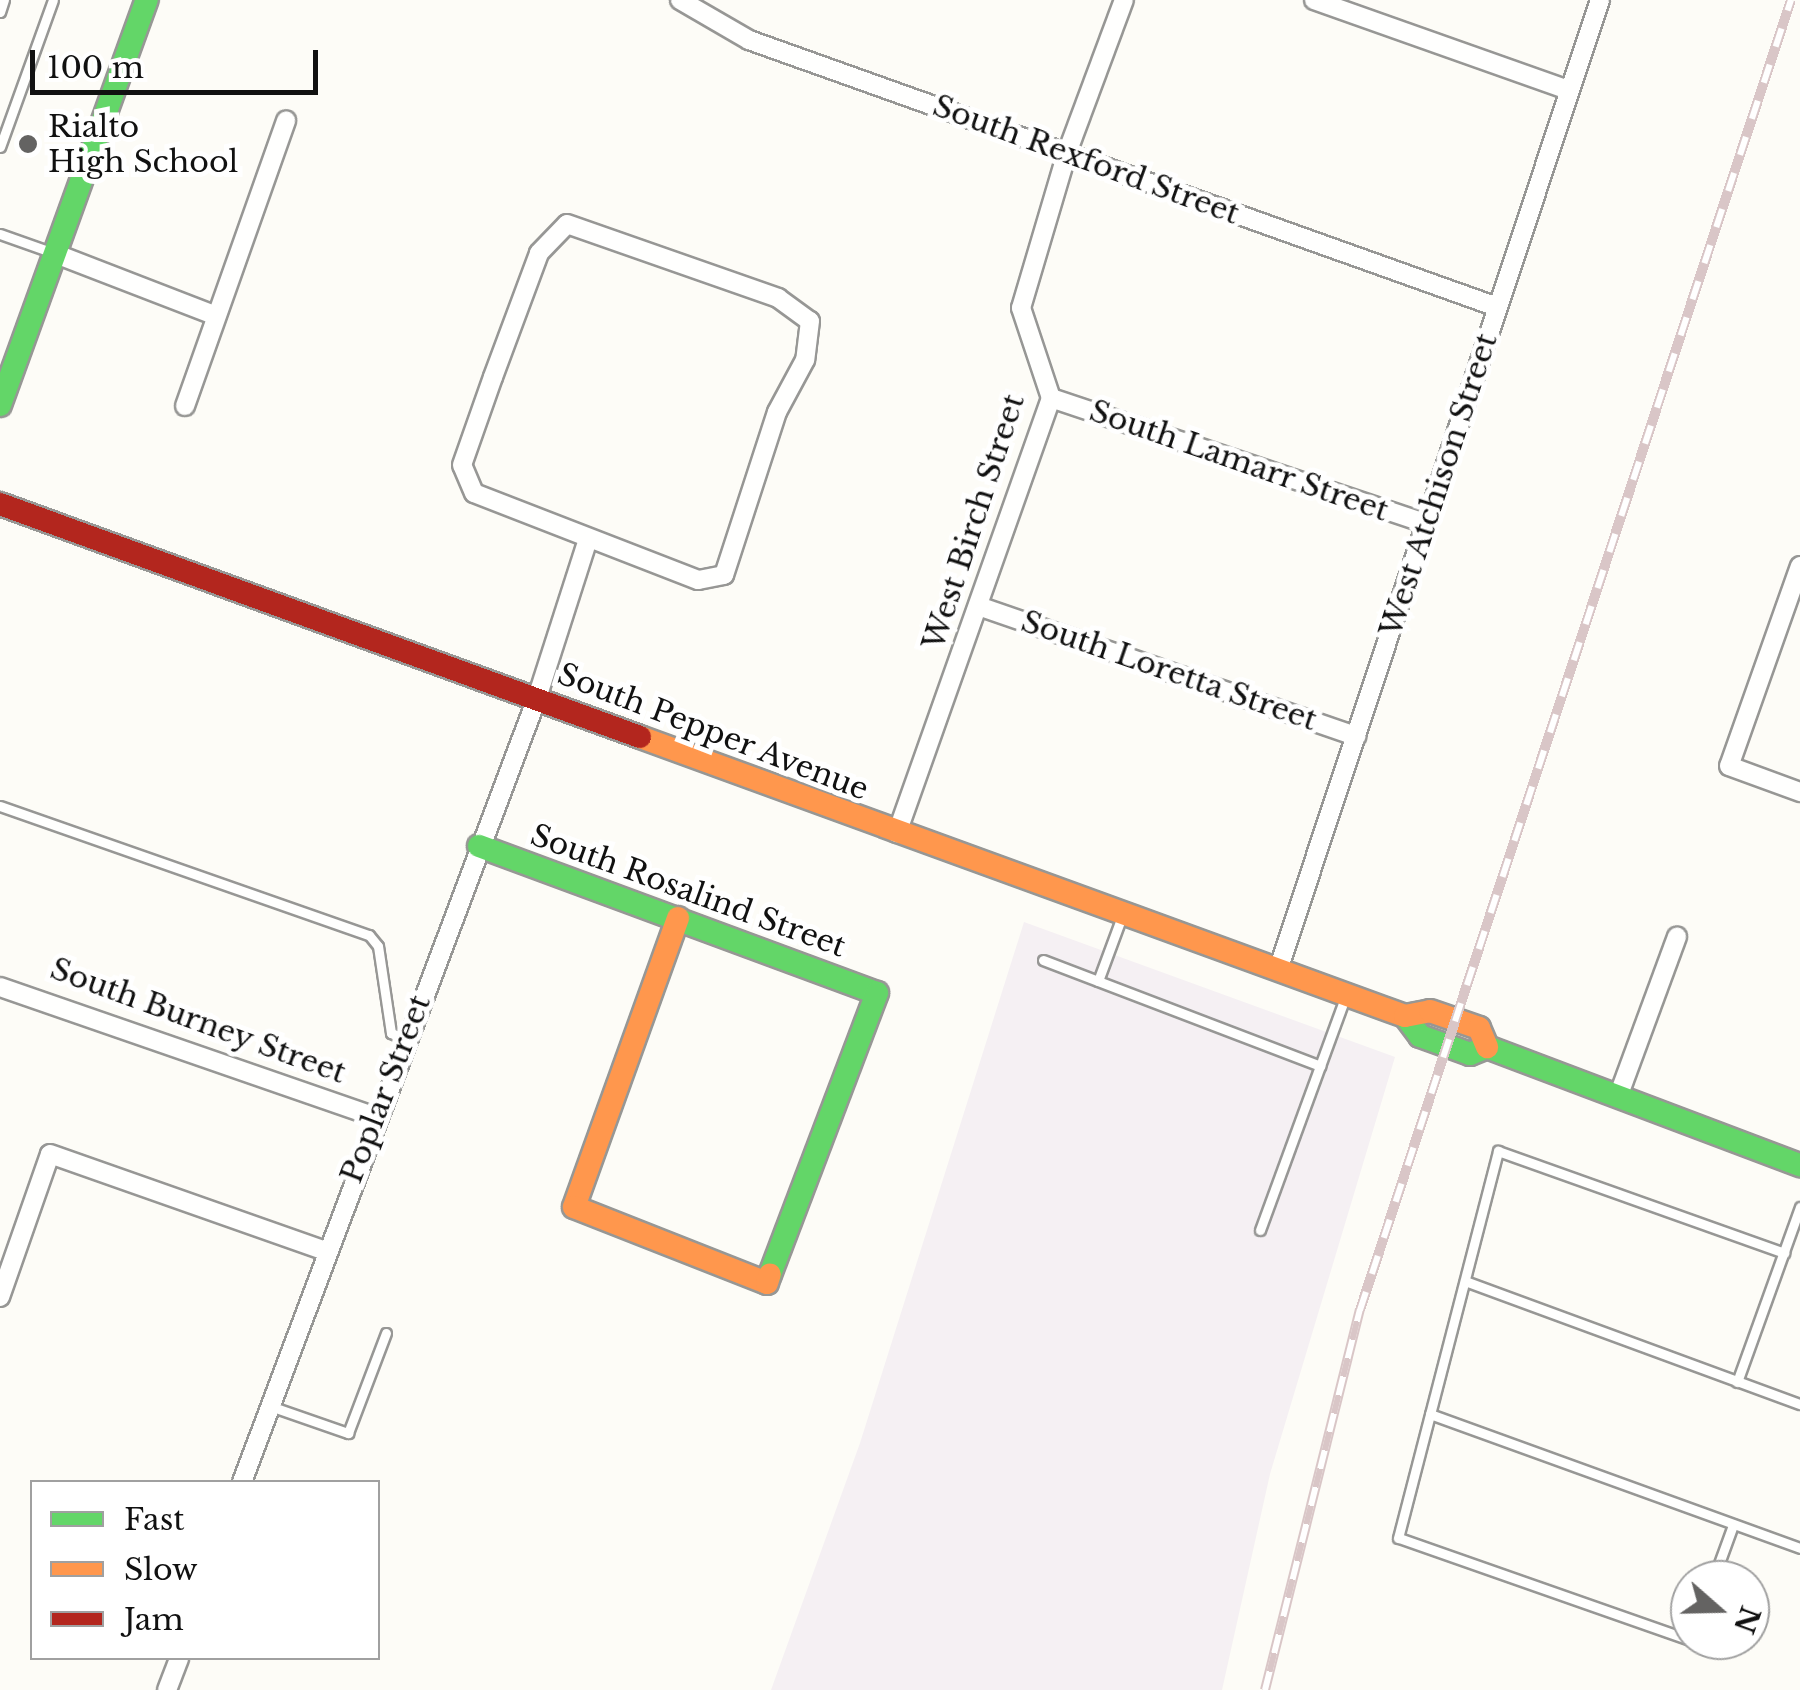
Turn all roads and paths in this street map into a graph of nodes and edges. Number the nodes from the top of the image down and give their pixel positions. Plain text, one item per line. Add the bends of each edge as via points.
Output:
1 (4, 0) edge
2 (53, 0) edge
3 (147, 0) edge
4 (680, 0) edge
5 (1124, 0) edge
6 (1314, 0) edge
7 (1600, 0) edge
8 (0, 12) edge
9 (1568, 90) junction
10 (286, 120) dead end
11 (0, 147) edge
12 (1067, 154) junction
13 (0, 234) edge
14 (56, 254) junction
15 (1497, 307) junction
16 (214, 315) junction
17 (1051, 398) junction
18 (0, 405) edge
19 (184, 406) dead end
20 (0, 504) edge
21 (1427, 524) junction
22 (587, 542) junction
23 (1800, 566) edge
24 (982, 607) junction
25 (537, 698) junction
26 (1356, 736) junction
27 (1800, 792) edge
28 (0, 806) edge
29 (896, 832) junction
30 (478, 846) junction
31 (1123, 913) junction
32 (678, 918) junction
33 (1676, 937) dead end
34 (1043, 960) dead end
35 (1278, 970) junction
36 (1098, 981) junction
37 (0, 987) edge
38 (1346, 995) junction
39 (405, 1039) junction
40 (1320, 1066) junction
41 (1618, 1097) junction
42 (375, 1117) junction
43 (1800, 1165) edge
44 (1800, 1207) edge
45 (1260, 1230) dead end
46 (326, 1251) junction
47 (1784, 1253) junction
48 (1464, 1281) junction
49 (0, 1297) edge
50 (386, 1333) dead end
51 (1736, 1382) junction
52 (1800, 1404) edge
53 (270, 1406) junction
54 (1430, 1414) junction
55 (243, 1480) edge
56 (1733, 1525) junction
57 (1800, 1548) edge
58 (1720, 1560) edge
59 (1670, 1633) edge
60 (178, 1660) edge
61 (167, 1690) edge

1 - 8 lane
2 - 11 lane
3 - 14 main road
4 - 12 street, South Rexford Street via 749,40
5 - 12 street, West Birch Street
6 - 9 street
7 - 9 street, West Atchison Street
9 - 15 street, West Atchison Street
10 - 16 street
12 - 15 street, South Rexford Street
12 - 17 street, West Birch Street via 1022,308
13 - 14 lane
14 - 16 street
14 - 18 main road
15 - 21 street, West Atchison Street
16 - 19 street
17 - 21 street, South Lamarr Street
17 - 24 street, West Birch Street
20 - 25 main road, South Pepper Avenue
21 - 26 street, West Atchison Street
22 - 22 street via 474,493 462,465 539,253 567,224 778,298 810,321 805,360 777,412 724,576 698,580 618,547
22 - 25 street, Poplar Street
23 - 27 street via 1729,766
24 - 26 street, South Loretta Street
24 - 29 street, West Birch Street
25 - 29 main road, South Pepper Avenue
25 - 30 street, Poplar Street
26 - 35 street, West Atchison Street
28 - 39 lane via 369,935 378,946 390,1029
29 - 31 main road, South Pepper Avenue
30 - 32 main road, South Rosalind Street
30 - 39 street, Poplar Street
31 - 35 main road, South Pepper Avenue
31 - 36 lane
32 - 32 main road, South Rosalind Street via 877,993 767,1283 574,1207
33 - 41 street
34 - 36 lane
35 - 38 main road, South Pepper Avenue
36 - 40 lane
37 - 42 street, South Burney Street
38 - 40 lane
38 - 41 main road, South Pepper Avenue via 1405,1016 1420,1036 1470,1054 1487,1047
39 - 42 street, Poplar Street
40 - 45 lane
41 - 43 main road, South Pepper Avenue
42 - 46 street, Poplar Street
44 - 47 lane
46 - 49 street via 50,1154
46 - 53 street, Poplar Street
47 - 48 lane via 1498,1151
47 - 51 lane
48 - 51 lane
48 - 54 lane
50 - 53 lane via 348,1432
51 - 52 lane
53 - 55 street, Poplar Street
54 - 56 lane
54 - 59 lane via 1398,1538
56 - 57 lane
56 - 58 lane
60 - 61 street

